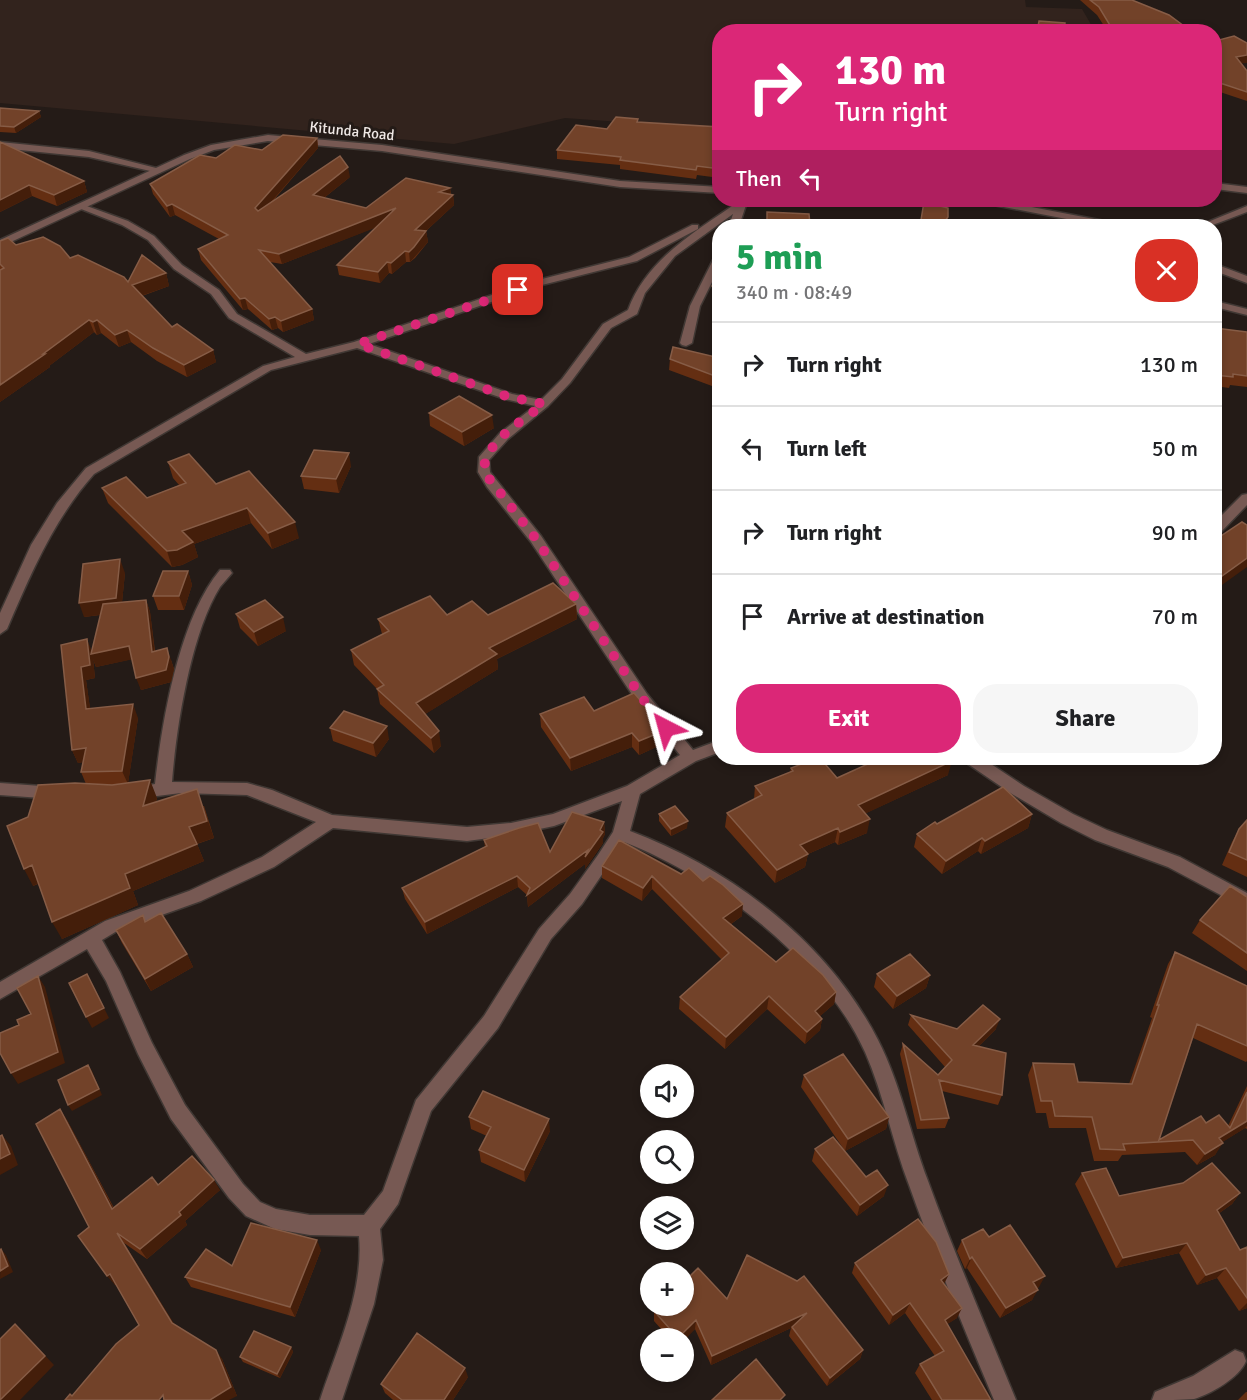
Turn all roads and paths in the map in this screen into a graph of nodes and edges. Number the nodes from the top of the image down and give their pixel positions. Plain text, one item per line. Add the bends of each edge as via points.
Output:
1 (0, 145) edge
2 (159, 170) junction
3 (1222, 187) edge
4 (712, 190) edge
5 (1247, 190) edge
6 (81, 207) junction
7 (733, 207) edge
8 (736, 207) edge
9 (1019, 207) edge
10 (1247, 209) edge
11 (719, 219) edge
12 (1079, 219) edge
13 (1221, 219) edge
14 (712, 224) edge
15 (0, 244) edge
16 (1222, 270) edge
17 (712, 272) edge
18 (1247, 280) edge
19 (1222, 306) edge
20 (1247, 312) edge
21 (686, 343) dead end
22 (358, 344) junction
23 (304, 358) junction
24 (544, 404) junction
25 (1247, 498) edge
26 (1222, 523) edge
27 (225, 573) dead end
28 (0, 629) edge
29 (712, 749) edge
30 (690, 757) junction
31 (981, 765) edge
32 (163, 788) junction
33 (0, 789) edge
34 (633, 790) junction
35 (68, 794) edge
36 (119, 794) edge
37 (330, 821) junction
38 (621, 834) junction
39 (1247, 902) edge
40 (88, 938) junction
41 (0, 991) edge
42 (369, 1226) junction
43 (1235, 1361) dead end
44 (331, 1400) edge
45 (1005, 1400) edge
46 (1164, 1400) edge

1 - 2 street via 89,154
2 - 4 street, Kitunda Road via 211,148 268,138 382,148 620,184
2 - 6 street, Kitunda Road
3 - 5 street
6 - 15 street, Kitunda Road
6 - 23 street via 150,238 178,267 214,292 233,316
7 - 22 street via 633,259 534,284
8 - 11 street
9 - 12 street
10 - 13 street
14 - 24 street via 671,254 640,292 633,312 607,326
16 - 18 street
17 - 21 street via 695,306
19 - 20 street
22 - 23 street
22 - 24 street via 509,397
23 - 28 street via 267,368 90,471 57,510
24 - 30 street via 491,448 483,460 484,472 536,539 642,698
25 - 26 street
27 - 32 street via 214,586 193,632 168,735
29 - 30 street
30 - 34 street
31 - 39 street via 1056,813 1104,836 1149,851
32 - 36 street
32 - 37 street via 247,789
33 - 35 street
34 - 37 street via 554,820 467,834
34 - 38 street
37 - 40 street via 268,862
38 - 42 street via 576,899 545,934 491,1022 423,1106 391,1197
38 - 45 street via 665,851 717,881 797,944 844,1000 871,1045 893,1096 911,1164
40 - 41 street
40 - 42 street via 114,978 178,1112 253,1209 275,1219 310,1225
42 - 44 street via 372,1260 363,1304
43 - 46 street via 1217,1376

